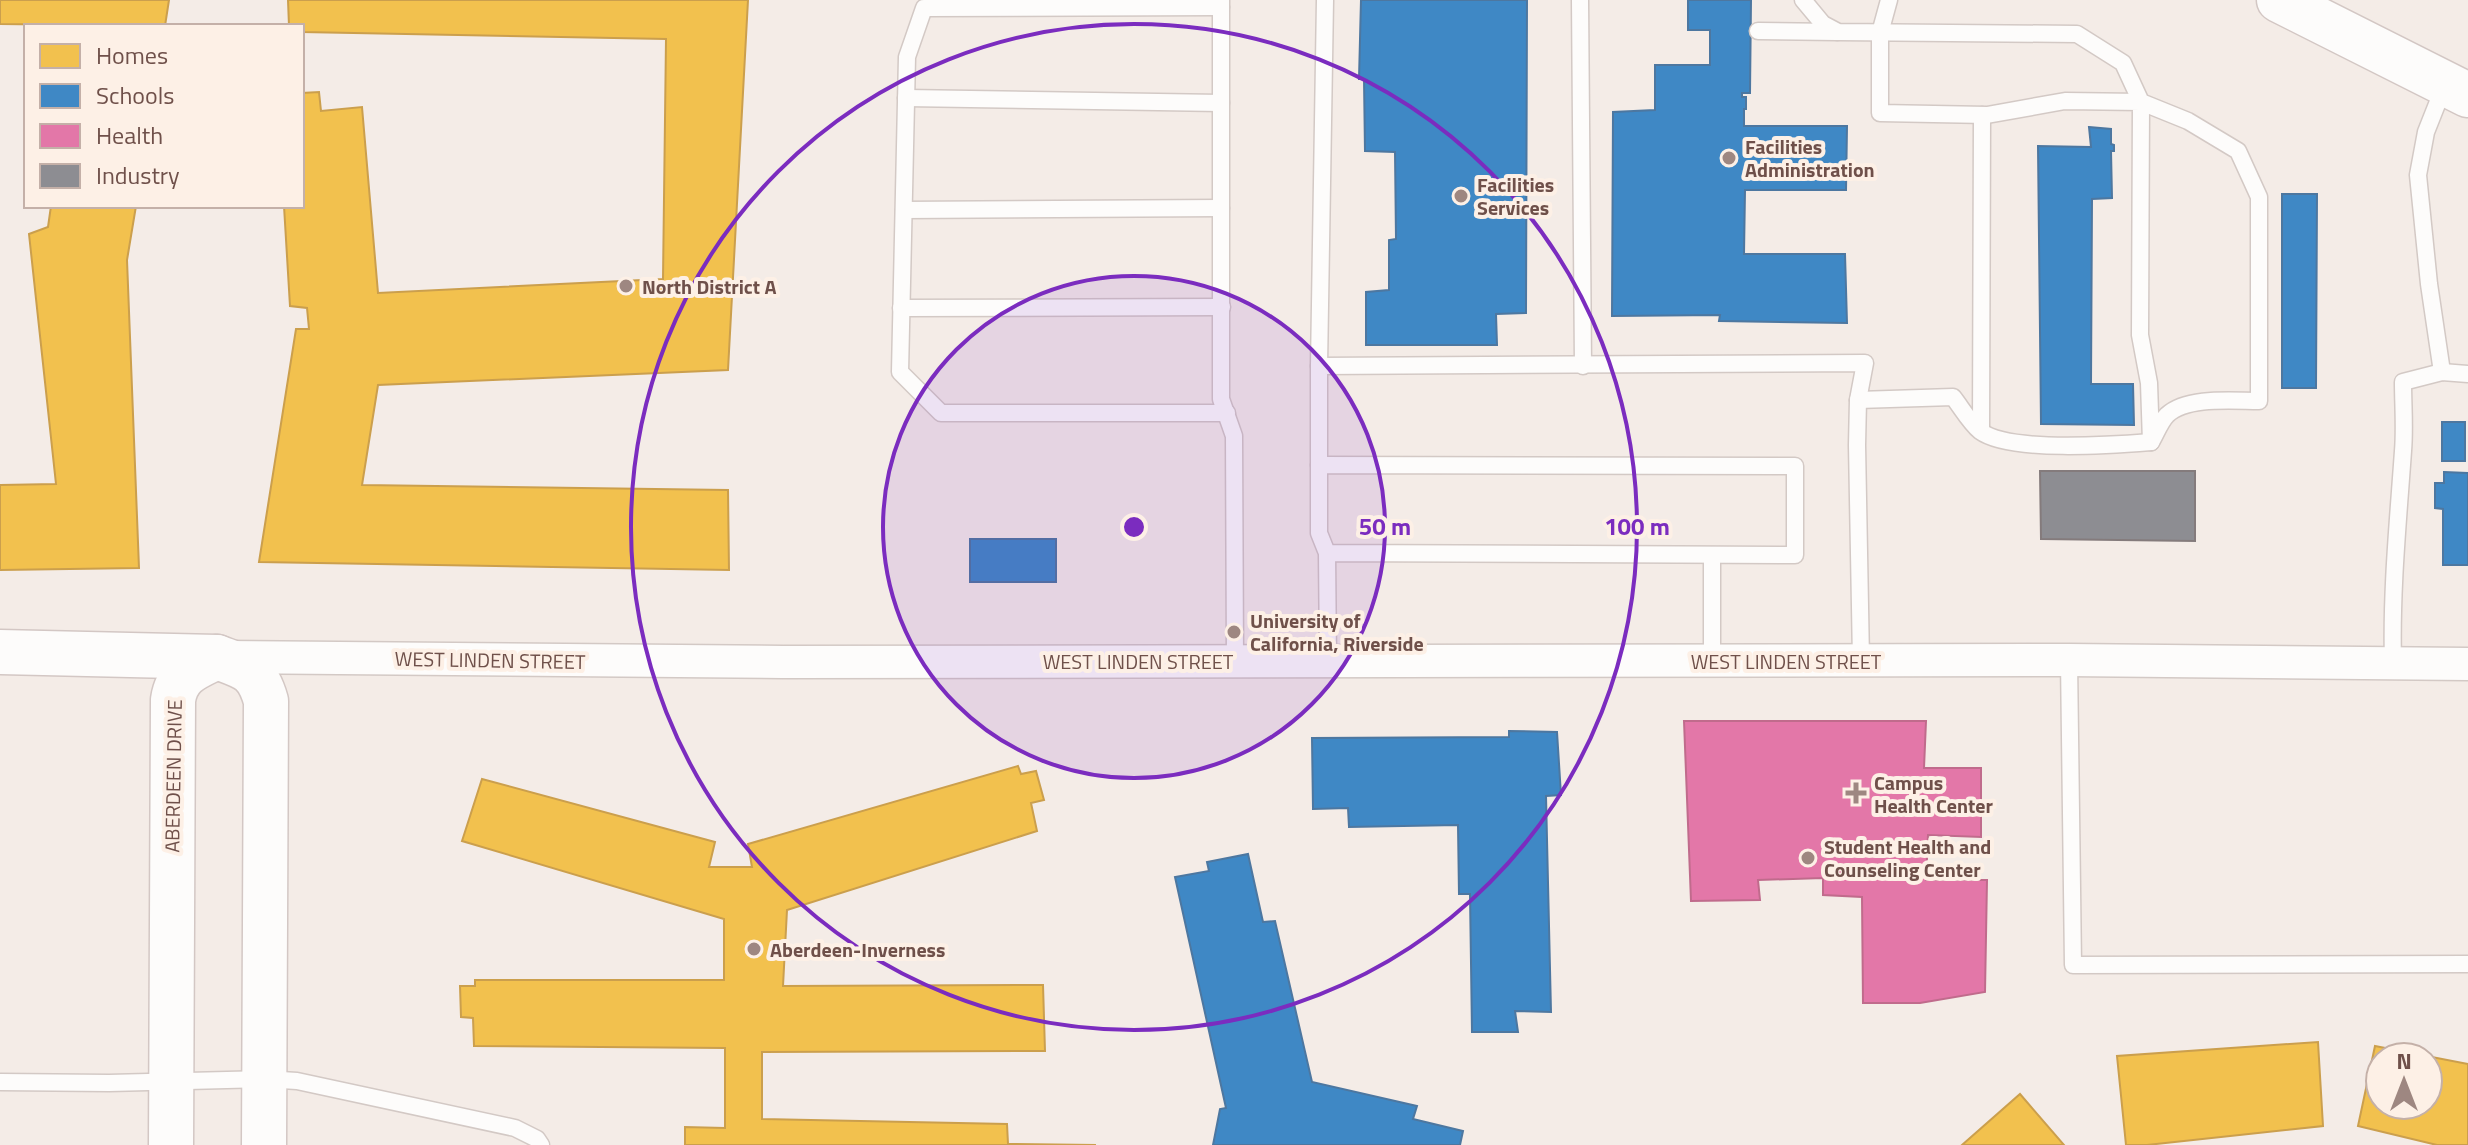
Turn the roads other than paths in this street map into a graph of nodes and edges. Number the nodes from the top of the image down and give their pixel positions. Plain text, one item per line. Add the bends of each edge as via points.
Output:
1 (1325, 0) edge
2 (1580, 0) edge
3 (1803, 0) edge
4 (1889, 0) edge
5 (2279, 0) edge
6 (1221, 4) edge
7 (1758, 31) dead end
8 (1838, 32) junction
9 (1880, 33) junction
10 (2456, 90) edge
11 (906, 98) junction
12 (2141, 102) junction
13 (1221, 103) junction
14 (1982, 115) junction
15 (1221, 208) junction
16 (904, 210) junction
17 (1222, 307) junction
18 (901, 308) junction
19 (1319, 366) junction
20 (1583, 366) junction
21 (2442, 372) junction
22 (2468, 374) edge
23 (1858, 400) junction
24 (1227, 413) junction
25 (1981, 431) junction
26 (2151, 442) junction
27 (1319, 465) junction
28 (1327, 553) junction
29 (1712, 556) junction
30 (0, 652) edge
31 (217, 657) junction
32 (1235, 660) junction
33 (1328, 660) junction
34 (1861, 660) junction
35 (2069, 660) junction
36 (1712, 661) junction
37 (2393, 663) junction
38 (2468, 664) edge
39 (2468, 964) edge
40 (265, 1079) junction
41 (172, 1081) junction
42 (0, 1082) edge
43 (171, 1145) edge
44 (264, 1145) edge
45 (541, 1145) edge

1 - 19 lane
2 - 20 lane
3 - 8 lane via 1823,24
4 - 9 lane
5 - 10 street
6 - 11 lane via 924,8 907,57
6 - 13 lane
7 - 8 lane
8 - 9 lane
9 - 12 lane via 2077,34 2123,63
9 - 14 lane via 1880,113
10 - 21 lane via 2426,132 2418,175
11 - 13 lane
11 - 16 lane
12 - 14 lane via 2065,101
12 - 26 lane via 2140,335 2149,383
12 - 26 lane via 2188,121 2238,151 2259,197 2259,401 2184,405 2167,415
13 - 15 lane
14 - 25 lane
15 - 16 lane
15 - 17 lane
16 - 18 lane
17 - 18 lane
17 - 24 lane via 1221,399
18 - 24 lane via 900,372 941,413
19 - 20 lane
19 - 27 lane
20 - 23 lane via 1865,363
21 - 22 lane
21 - 37 lane via 2403,382
23 - 25 lane via 1953,397
23 - 34 lane
24 - 32 lane via 1234,436
25 - 26 lane via 2016,444
27 - 28 lane via 1319,533
27 - 29 lane via 1795,466 1795,555
28 - 29 lane
28 - 33 lane
29 - 36 lane
30 - 31 street, WEST LINDEN STREET
31 - 32 street, WEST LINDEN STREET
31 - 40 street via 248,669 261,682 266,701
31 - 41 street, ABERDEEN DRIVE via 176,684 173,700
32 - 33 street, WEST LINDEN STREET
33 - 36 street, WEST LINDEN STREET
34 - 35 street, WEST LINDEN STREET
34 - 36 street, WEST LINDEN STREET
35 - 37 street, WEST LINDEN STREET
35 - 39 lane via 2073,965
37 - 38 street, WEST LINDEN STREET
40 - 41 lane
40 - 44 street
40 - 45 lane via 297,1081 515,1128
41 - 42 lane
41 - 43 street, ABERDEEN DRIVE

